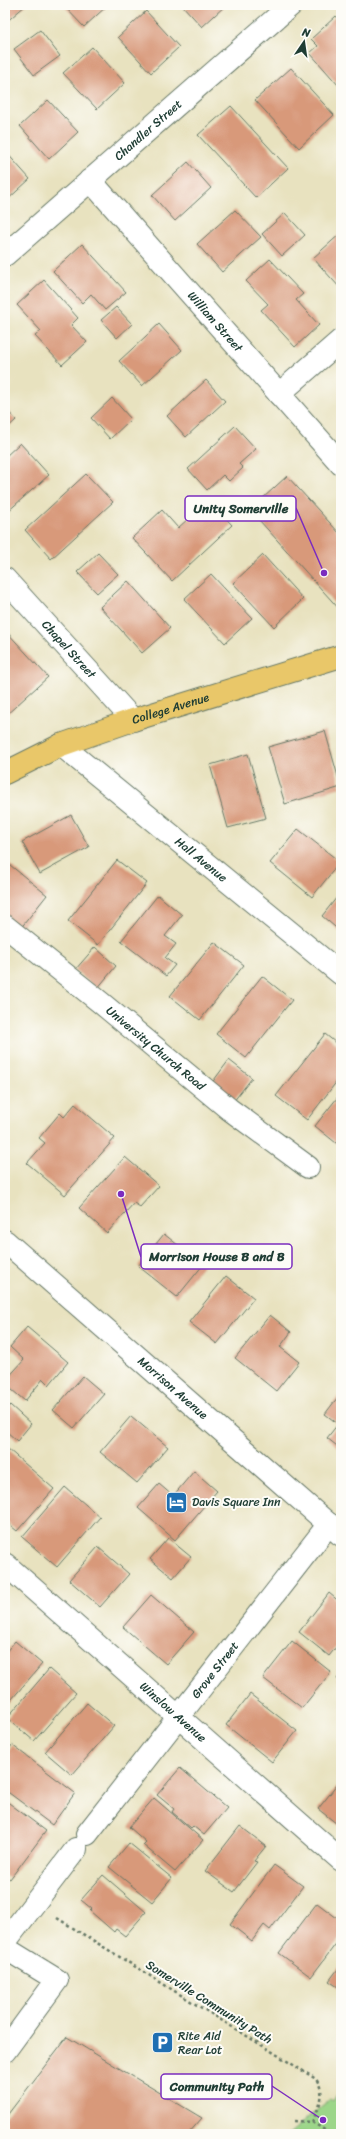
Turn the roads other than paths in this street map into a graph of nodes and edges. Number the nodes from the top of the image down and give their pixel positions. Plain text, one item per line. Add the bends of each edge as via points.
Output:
1 (291, 5) edge
2 (90, 180) junction
3 (5, 255) edge
4 (341, 340) edge
5 (279, 394) junction
6 (341, 464) edge
7 (5, 579) edge
8 (341, 656) edge
9 (132, 720) junction
10 (61, 745) junction
11 (5, 773) edge
12 (5, 926) edge
13 (341, 974) edge
14 (308, 1167) dead end
15 (5, 1241) edge
16 (335, 1530) edge
17 (5, 1564) edge
18 (178, 1716) junction
19 (341, 1860) edge
20 (8, 1932) edge
21 (5, 1948) edge
22 (5, 2051) edge

1 - 2 street, Chandler Street
2 - 3 street, Chandler Street
2 - 5 street, William Street
4 - 5 street
5 - 6 street, William Street
7 - 9 street, Chapel Street
8 - 9 main road, College Avenue
9 - 10 main road, College Avenue
10 - 11 main road, College Avenue
10 - 13 street, Hall Avenue
12 - 14 street, University Church Road via 229,1109
15 - 16 street, Morrison Avenue
16 - 18 street, Grove Street
17 - 18 street, Winslow Avenue
18 - 19 street, Winslow Avenue
18 - 20 street, Grove Street via 82,1842
21 - 22 street via 57,1980

